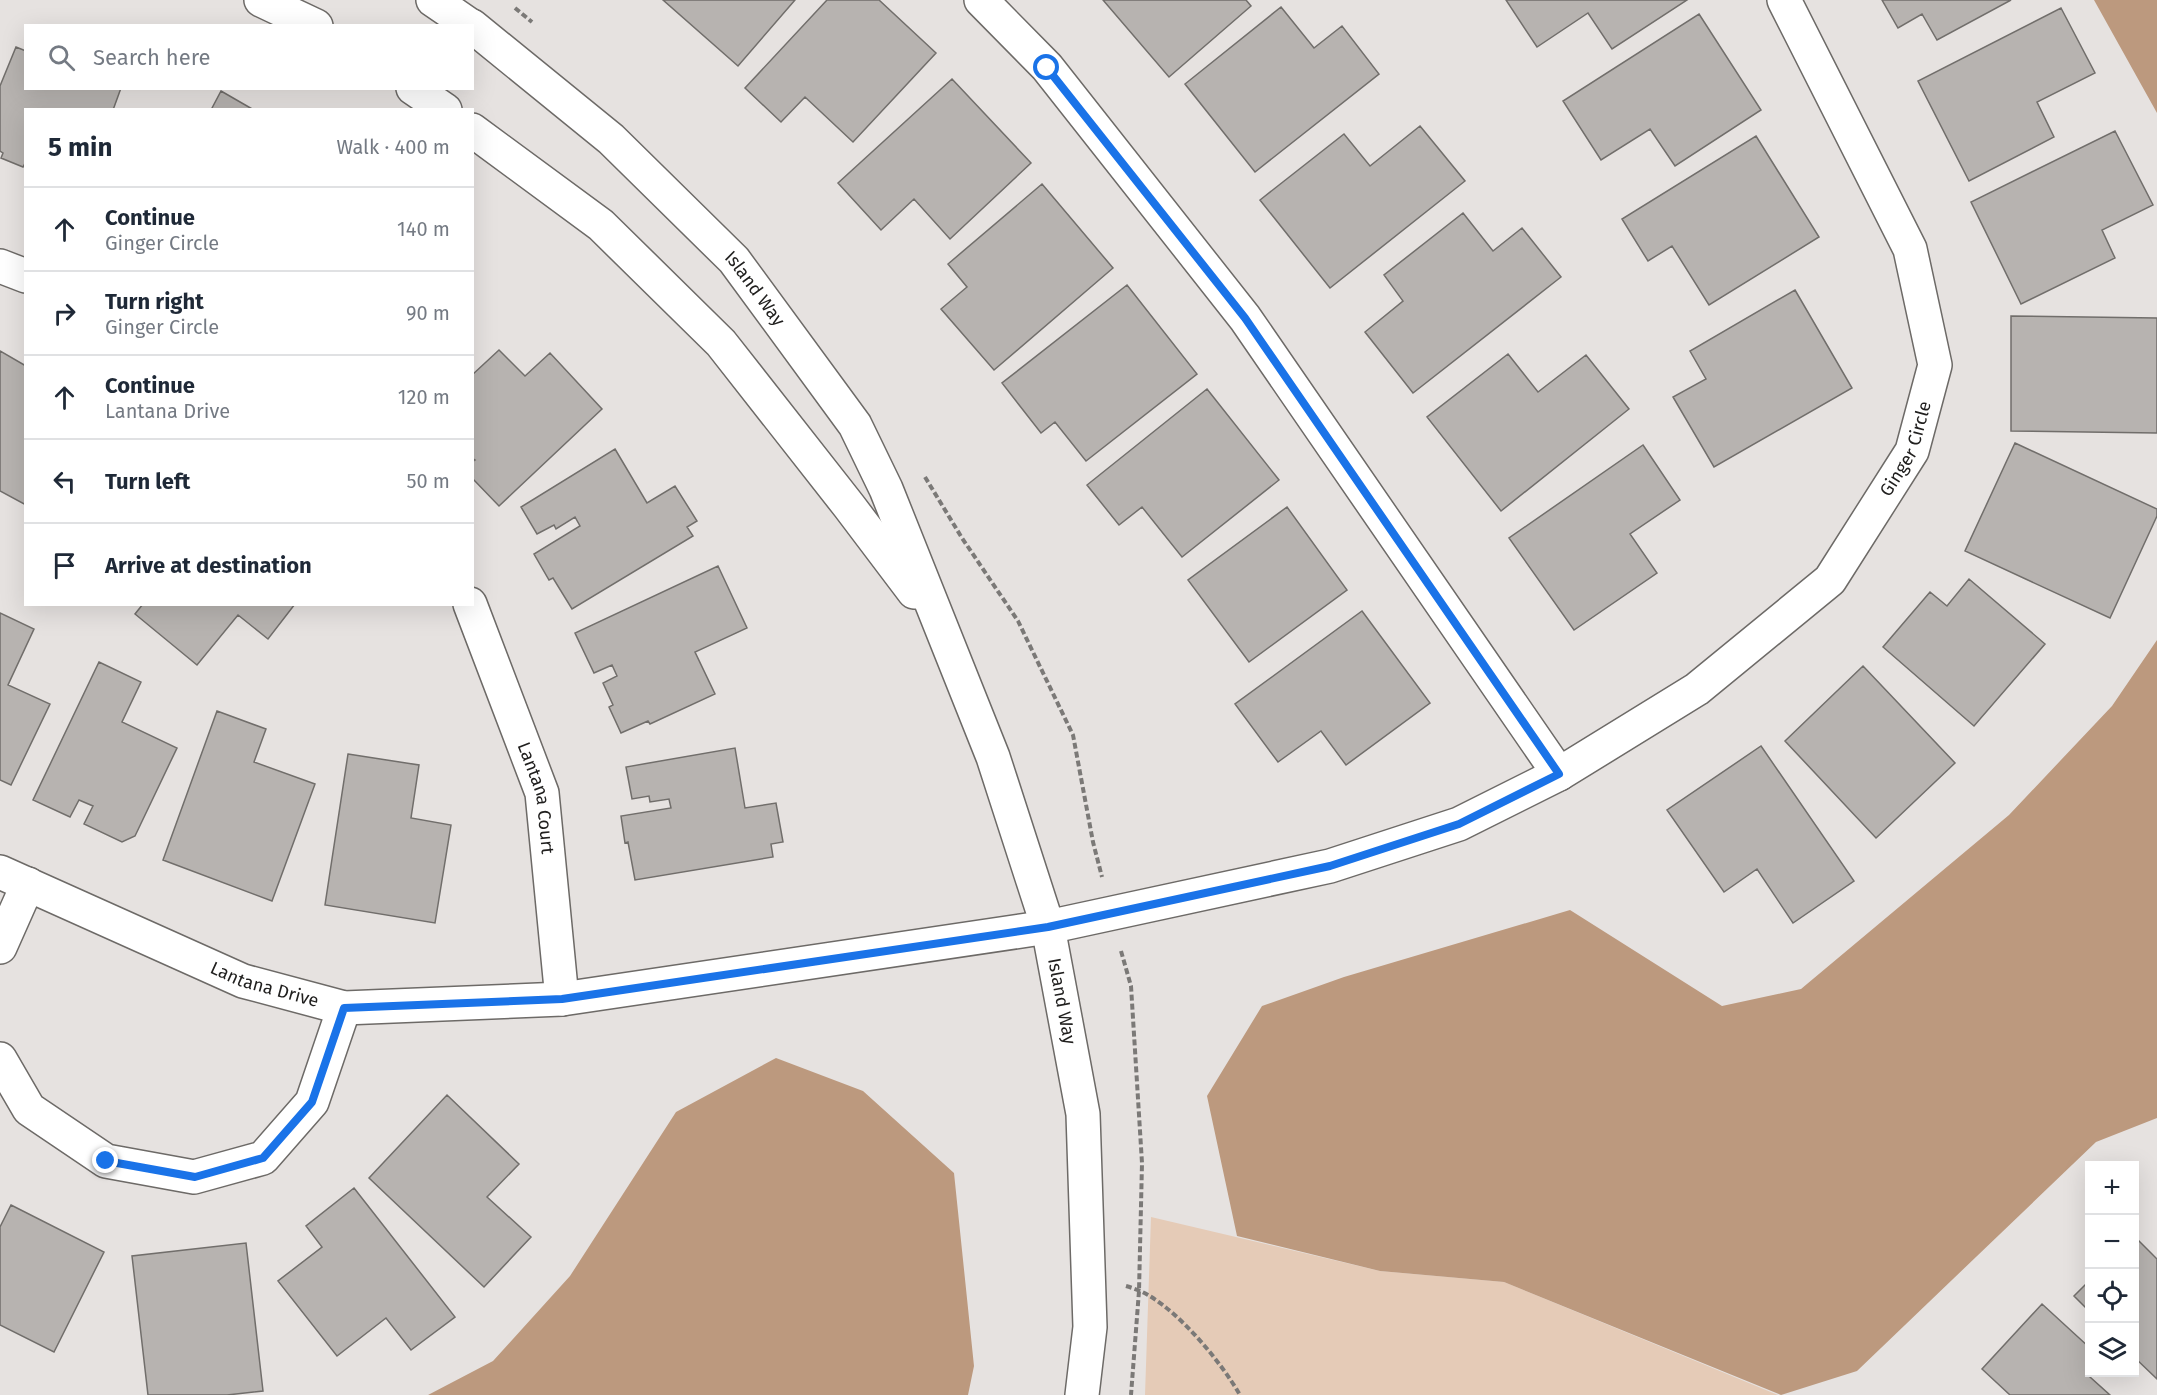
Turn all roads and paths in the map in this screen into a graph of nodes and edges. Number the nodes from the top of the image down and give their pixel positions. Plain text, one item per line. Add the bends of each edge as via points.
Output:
1 (261, 0) edge
2 (433, 0) edge
3 (981, 0) edge
4 (1784, 0) edge
5 (312, 24) edge
6 (469, 24) edge
7 (474, 28) edge
8 (416, 90) edge
9 (442, 108) edge
10 (474, 131) edge
11 (0, 266) edge
12 (24, 275) edge
13 (471, 606) edge
14 (939, 624) junction
15 (1559, 774) junction
16 (14, 878) edge
17 (1048, 927) junction
18 (0, 947) edge
19 (562, 999) junction
20 (344, 1008) junction
21 (0, 1059) edge
22 (1088, 1271) junction
23 (1139, 1291) junction
24 (1082, 1395) edge
25 (1131, 1395) edge
26 (1240, 1395) edge

1 - 5 street
2 - 6 street, Island Way
3 - 15 street via 1047,68 1245,318
4 - 15 street, Ginger Circle via 1910,249 1935,365 1912,451 1830,580 1697,689
7 - 14 street, Island Way via 611,139 734,260 855,424 886,489
8 - 9 street
10 - 14 street, Island Way via 601,225 721,344
11 - 12 street
13 - 19 street, Lantana Court via 542,793
14 - 17 street, Island Way via 993,757
15 - 17 street, Ginger Circle via 1459,824 1330,866
16 - 18 street
16 - 20 street, Lantana Drive via 243,981
17 - 19 street, Lantana Drive
17 - 22 street, Island Way via 1083,1114
19 - 20 street, Lantana Drive
20 - 21 street via 312,1102 263,1158 195,1177 106,1161 29,1108
22 - 23 path
22 - 24 street, Island Way via 1090,1327
23 - 25 path
23 - 26 path via 1183,1322

